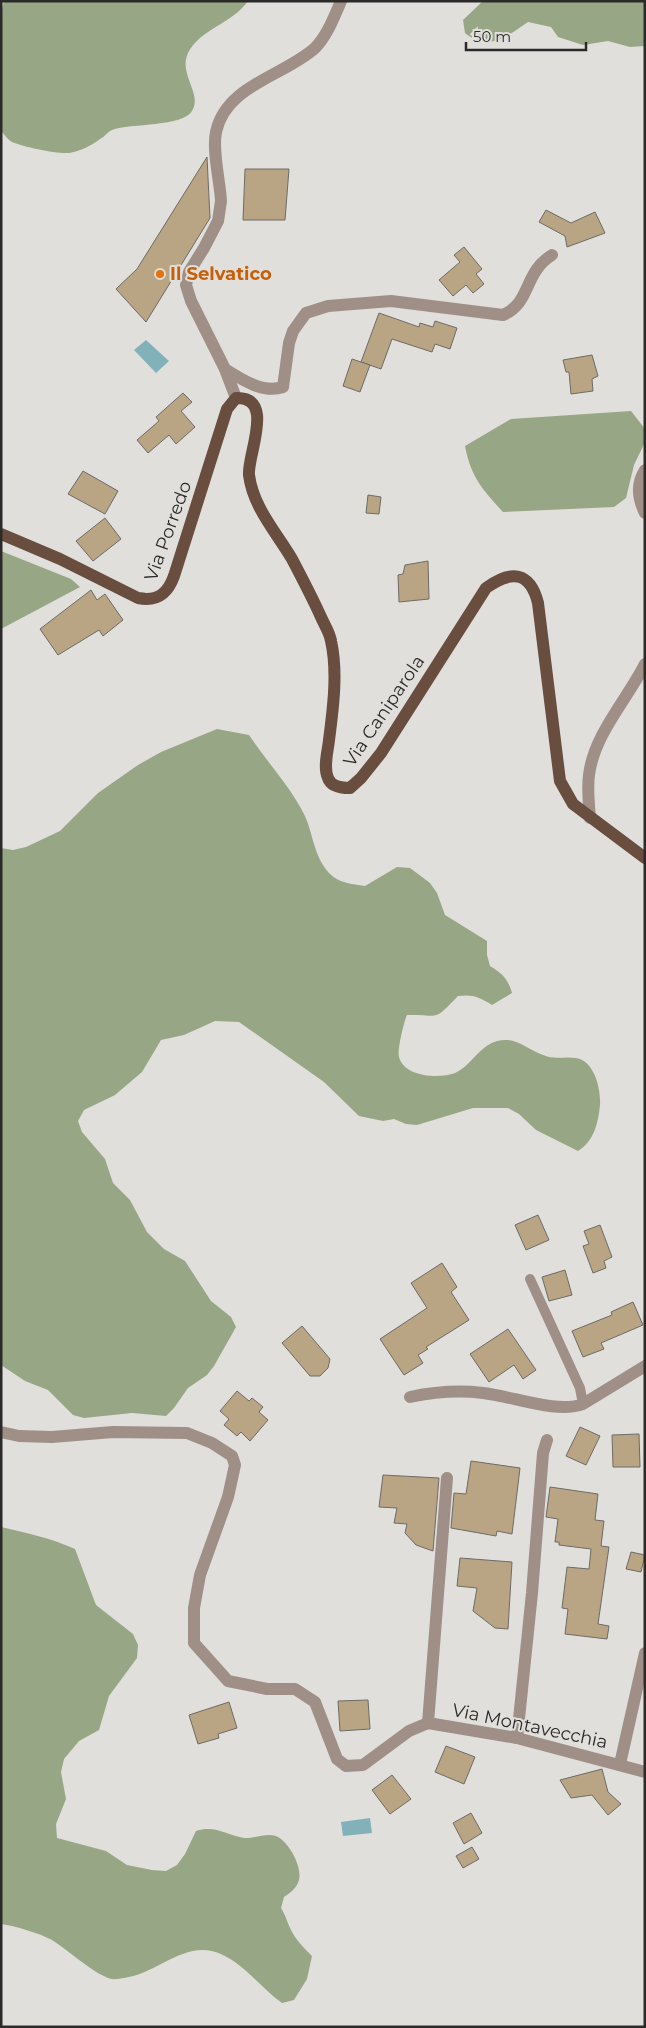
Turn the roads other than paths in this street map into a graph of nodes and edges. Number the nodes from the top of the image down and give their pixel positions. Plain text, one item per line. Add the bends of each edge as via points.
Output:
1 (341, 1) edge
2 (552, 256) dead end
3 (225, 369) junction
4 (236, 398) junction
5 (645, 470) edge
6 (645, 513) edge
7 (1, 534) edge
8 (645, 664) edge
9 (590, 818) junction
10 (645, 858) edge
11 (530, 1279) dead end
12 (645, 1366) edge
13 (410, 1397) dead end
14 (583, 1404) junction
15 (1, 1432) edge
16 (546, 1440) dead end
17 (447, 1478) dead end
18 (645, 1653) edge
19 (428, 1723) junction
20 (517, 1738) junction
21 (620, 1764) junction
22 (645, 1772) edge

1 - 3 street via 317,46 242,94 223,116 215,134 220,212 213,232 189,272 186,285 191,302
2 - 3 street via 531,275 520,303 503,315 391,301 328,306 306,313 293,331 283,387 276,390 263,387
3 - 4 street
4 - 7 main road, Via Porredo via 223,416 172,583 159,598 138,598
4 - 9 main road, Via Caniparola via 249,401 257,412 257,435 248,466 252,491 314,600 331,640 334,667 326,758 327,777 332,783 340,788 350,788 361,778 381,754 486,588 500,578 518,576 534,588 538,602 560,781 573,804
5 - 6 street via 638,490
8 - 9 street via 606,729 593,760 589,775
9 - 10 main road, Via Caniparola
11 - 14 lane via 580,1388
12 - 14 street
13 - 14 street via 456,1391 510,1396 572,1408
15 - 19 street, Via Montavecchia via 52,1438 113,1432 186,1433 212,1443 232,1456 235,1465 228,1497 200,1575 194,1608 194,1643 228,1681 267,1689 295,1688 316,1702 337,1759 346,1766 363,1765 409,1731
16 - 20 street
17 - 19 street
18 - 21 street
19 - 20 street, Via Montavecchia
20 - 21 street, Via Montavecchia
21 - 22 street, Via Montavecchia

